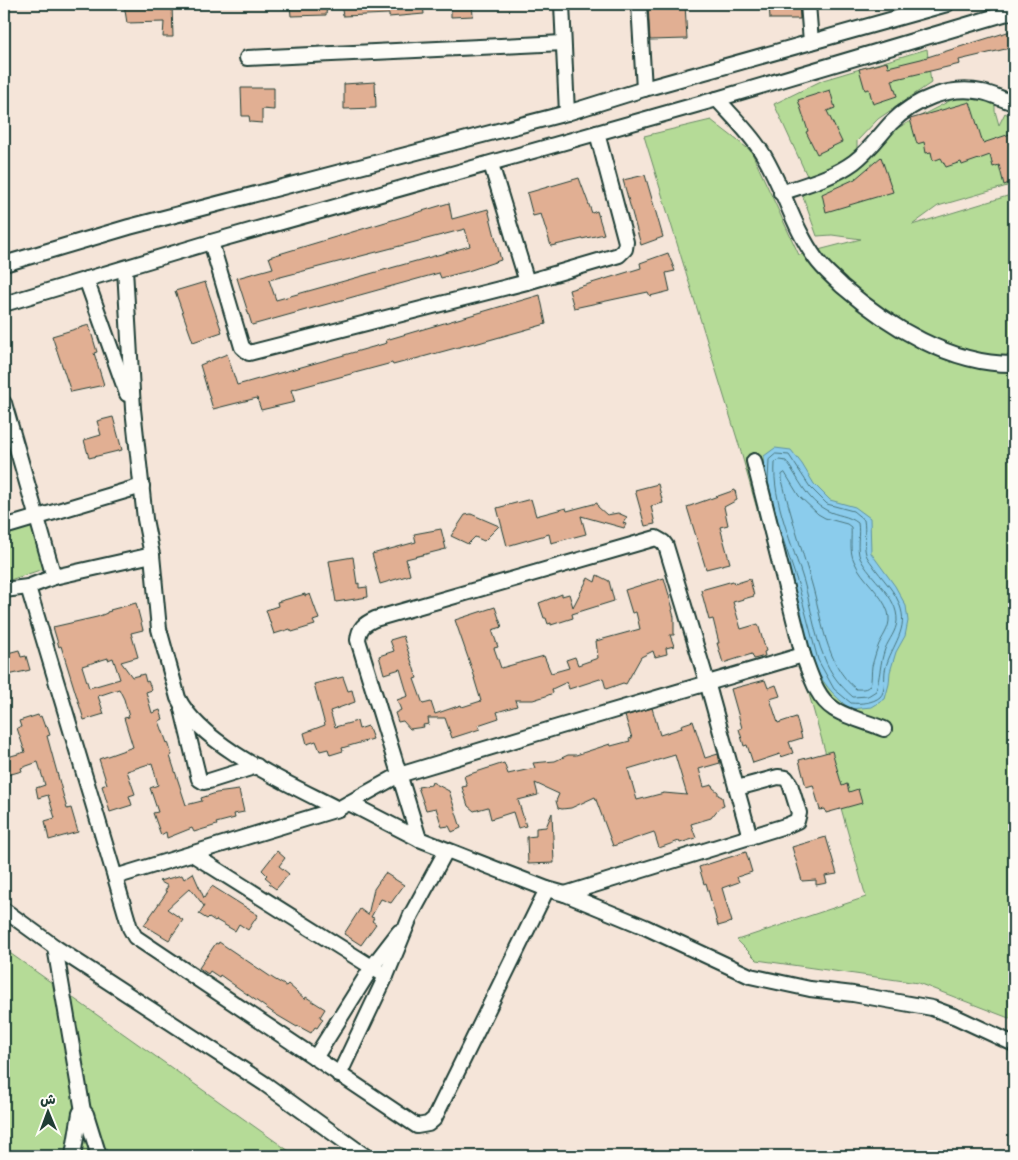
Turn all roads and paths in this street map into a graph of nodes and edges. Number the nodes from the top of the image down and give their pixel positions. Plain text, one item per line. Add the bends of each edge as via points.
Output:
1 (562, 4) edge
2 (639, 4) edge
3 (808, 4) edge
4 (947, 4) edge
5 (1014, 11) edge
6 (811, 42) junction
7 (563, 43) junction
8 (247, 58) dead end
9 (644, 89) junction
10 (717, 99) junction
11 (1014, 103) edge
12 (567, 113) junction
13 (597, 133) junction
14 (492, 164) junction
15 (781, 193) junction
16 (211, 242) junction
17 (4, 264) edge
18 (125, 269) junction
19 (86, 279) junction
20 (527, 282) junction
21 (4, 304) edge
22 (1014, 364) edge
23 (4, 403) edge
24 (133, 408) junction
25 (754, 461) dead end
26 (142, 486) junction
27 (37, 516) junction
28 (5, 523) edge
29 (152, 555) junction
30 (54, 577) junction
31 (28, 587) junction
32 (4, 590) edge
33 (803, 655) junction
34 (707, 682) junction
35 (181, 706) junction
36 (884, 729) dead end
37 (257, 766) junction
38 (400, 775) junction
39 (737, 788) junction
40 (344, 806) junction
41 (750, 837) junction
42 (419, 840) junction
43 (446, 851) junction
44 (192, 854) junction
45 (115, 877) junction
46 (547, 889) junction
47 (565, 894) junction
48 (4, 910) edge
49 (411, 915) junction
50 (55, 947) junction
51 (372, 967) junction
52 (386, 976) junction
53 (1014, 1044) edge
54 (315, 1058) junction
55 (339, 1075) junction
56 (82, 1111) junction
57 (74, 1156) edge
58 (99, 1156) edge
59 (365, 1156) edge

1 - 7 street
2 - 9 street
3 - 6 street
4 - 6 street
5 - 10 street
6 - 9 street
7 - 8 street
7 - 12 street
9 - 12 street
10 - 13 street
10 - 15 street via 759,148
11 - 15 street via 973,91 945,92 926,99 910,107 860,158 837,174
12 - 17 street via 129,227
13 - 14 street
13 - 20 street via 626,242 625,249 619,256
14 - 16 street
14 - 20 street
15 - 22 street via 817,261 880,316 927,342 962,356 977,361
16 - 18 street
16 - 20 street via 242,347 249,353
18 - 19 street
18 - 24 street
19 - 21 street
19 - 24 street
23 - 27 street
24 - 26 street
25 - 33 street
26 - 27 street
26 - 29 street
27 - 28 street
27 - 30 street
29 - 30 street
29 - 35 street via 159,629
30 - 31 street
31 - 32 street
31 - 45 street
33 - 34 street
33 - 36 street via 820,696 833,708
34 - 38 street
34 - 38 street via 666,546 656,538 375,619 361,627 358,640
34 - 39 street
35 - 37 street via 216,741
35 - 37 street via 200,779 209,781
37 - 40 street
38 - 40 street
38 - 42 street
39 - 41 street
39 - 41 street via 778,777 786,778 799,813 799,818 793,823
40 - 42 street
40 - 44 street
41 - 47 street
42 - 43 street
43 - 46 street
43 - 49 street
44 - 45 street
44 - 51 street
45 - 54 street via 135,937
46 - 47 street
46 - 55 street via 434,1119 417,1126
47 - 53 street via 750,976 932,1008
48 - 50 street
49 - 51 street
49 - 52 street
50 - 56 street
50 - 59 street via 265,1084
51 - 52 street
51 - 54 street
52 - 55 street
54 - 55 street
56 - 57 street
56 - 58 street via 86,1114

